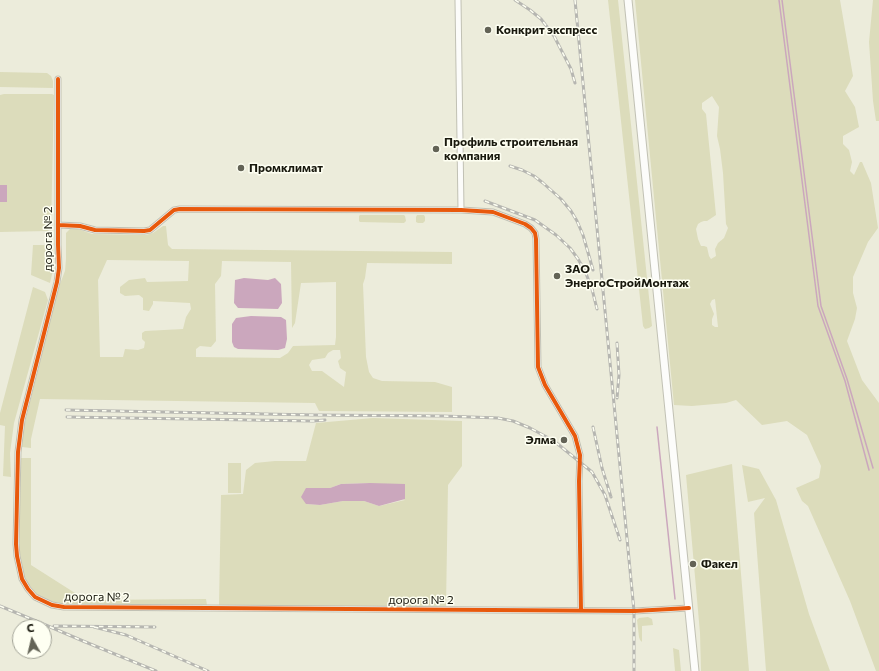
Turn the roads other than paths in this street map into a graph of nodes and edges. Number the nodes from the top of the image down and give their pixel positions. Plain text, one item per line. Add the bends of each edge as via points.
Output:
1 (458, 0) edge
2 (628, 0) edge
3 (58, 79) dead end
4 (461, 210) junction
5 (58, 225) junction
6 (689, 608) junction
7 (581, 610) junction
8 (694, 671) edge

1 - 4 street
2 - 6 main road
3 - 5 street, дорога № 2
4 - 5 street via 180,209 169,213 150,230 144,231 95,230
4 - 7 street via 493,212 525,224 535,233 538,366 575,436 580,455
5 - 7 street, дорога № 2 via 57,282 22,420 18,452 17,556 22,579 35,597 52,605 64,607
6 - 7 street, дорога № 2
6 - 8 main road

